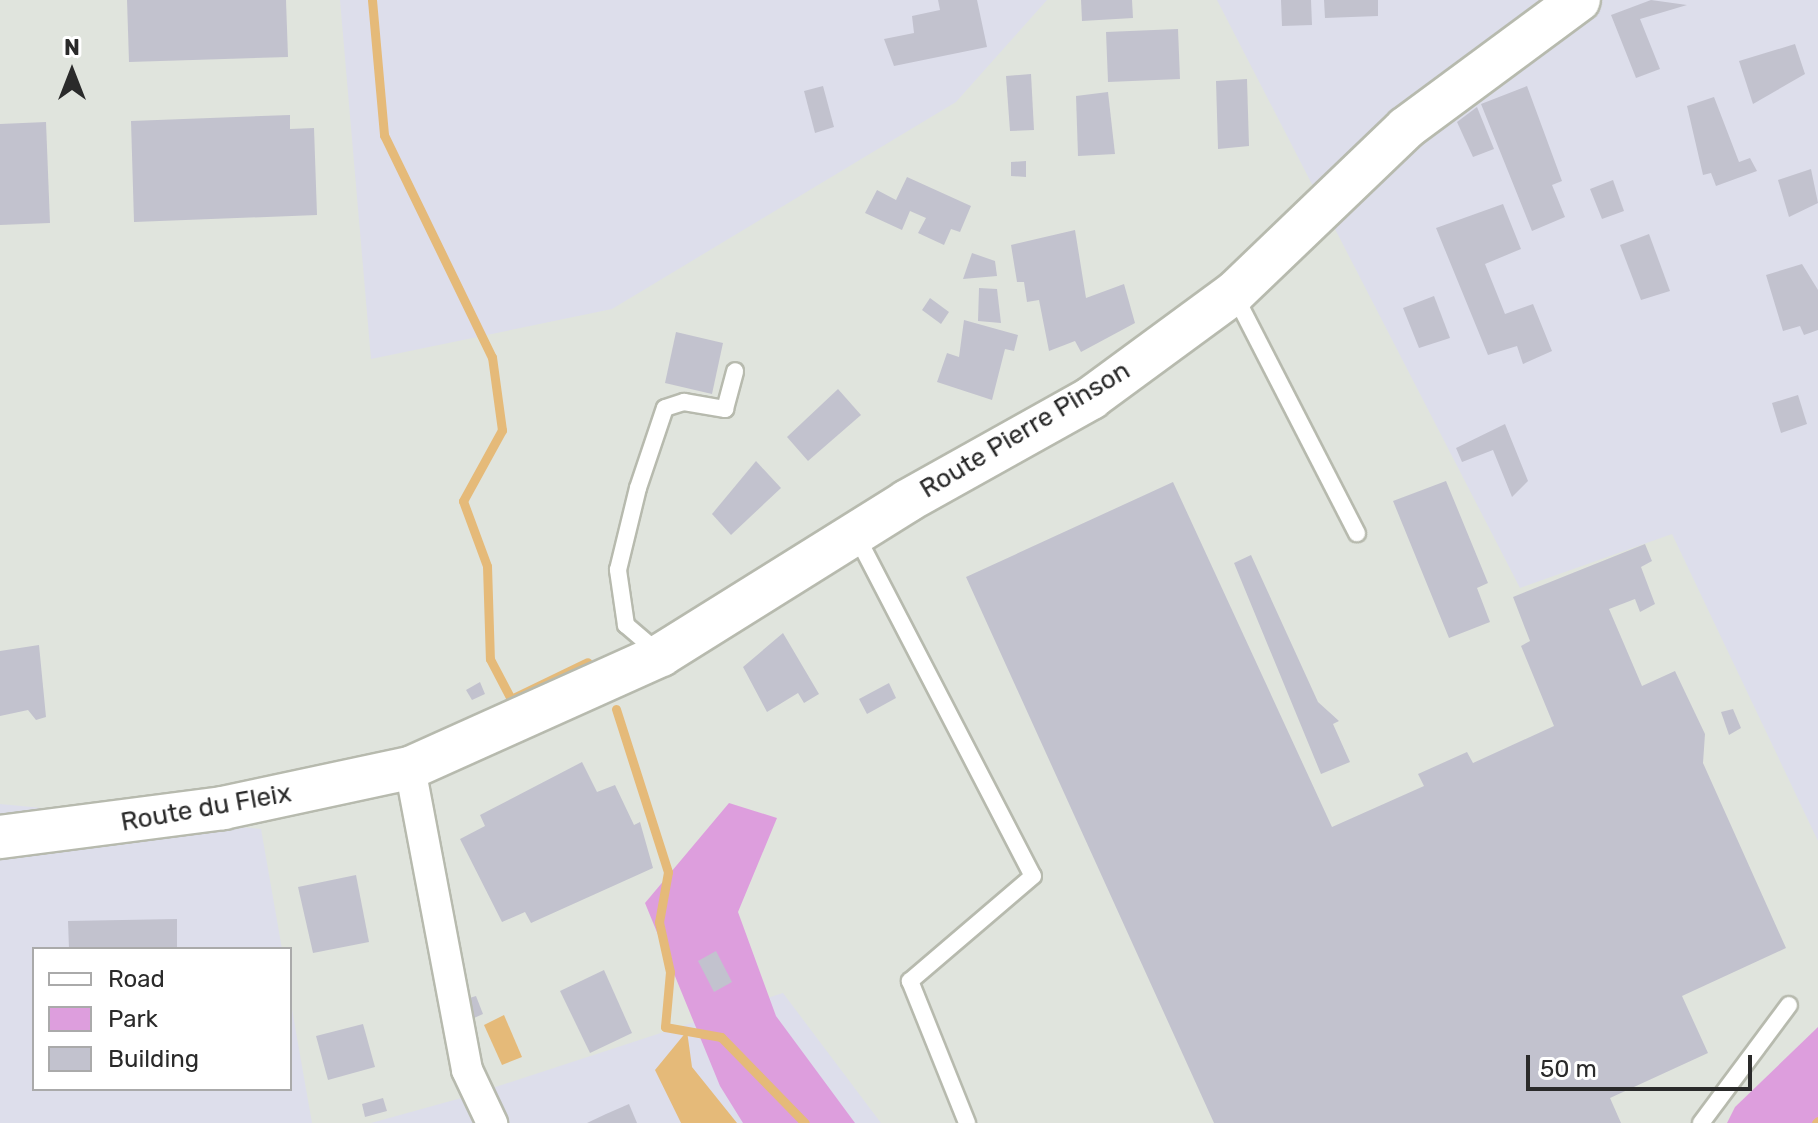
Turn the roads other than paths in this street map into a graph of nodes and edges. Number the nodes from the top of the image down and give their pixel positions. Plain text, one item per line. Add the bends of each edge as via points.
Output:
1 (1579, 0) edge
2 (1234, 293) junction
3 (735, 371) dead end
4 (1357, 533) dead end
5 (856, 534) junction
6 (661, 655) junction
7 (410, 768) junction
8 (0, 837) edge
9 (1789, 1005) dead end
10 (492, 1123) edge
11 (967, 1123) edge
12 (1701, 1123) edge

1 - 2 main road, Route Pierre Pinson via 1406,128
2 - 4 lane
2 - 5 main road, Route Pierre Pinson via 1091,398
3 - 6 lane via 725,409 684,402 665,408 638,488 618,570 626,625
5 - 6 main road, Route Pierre Pinson
5 - 11 lane via 1033,876 910,981
6 - 7 main road, Route Pierre Pinson
7 - 8 main road, Route du Fleix via 223,808
7 - 10 street via 467,1070
9 - 12 lane

